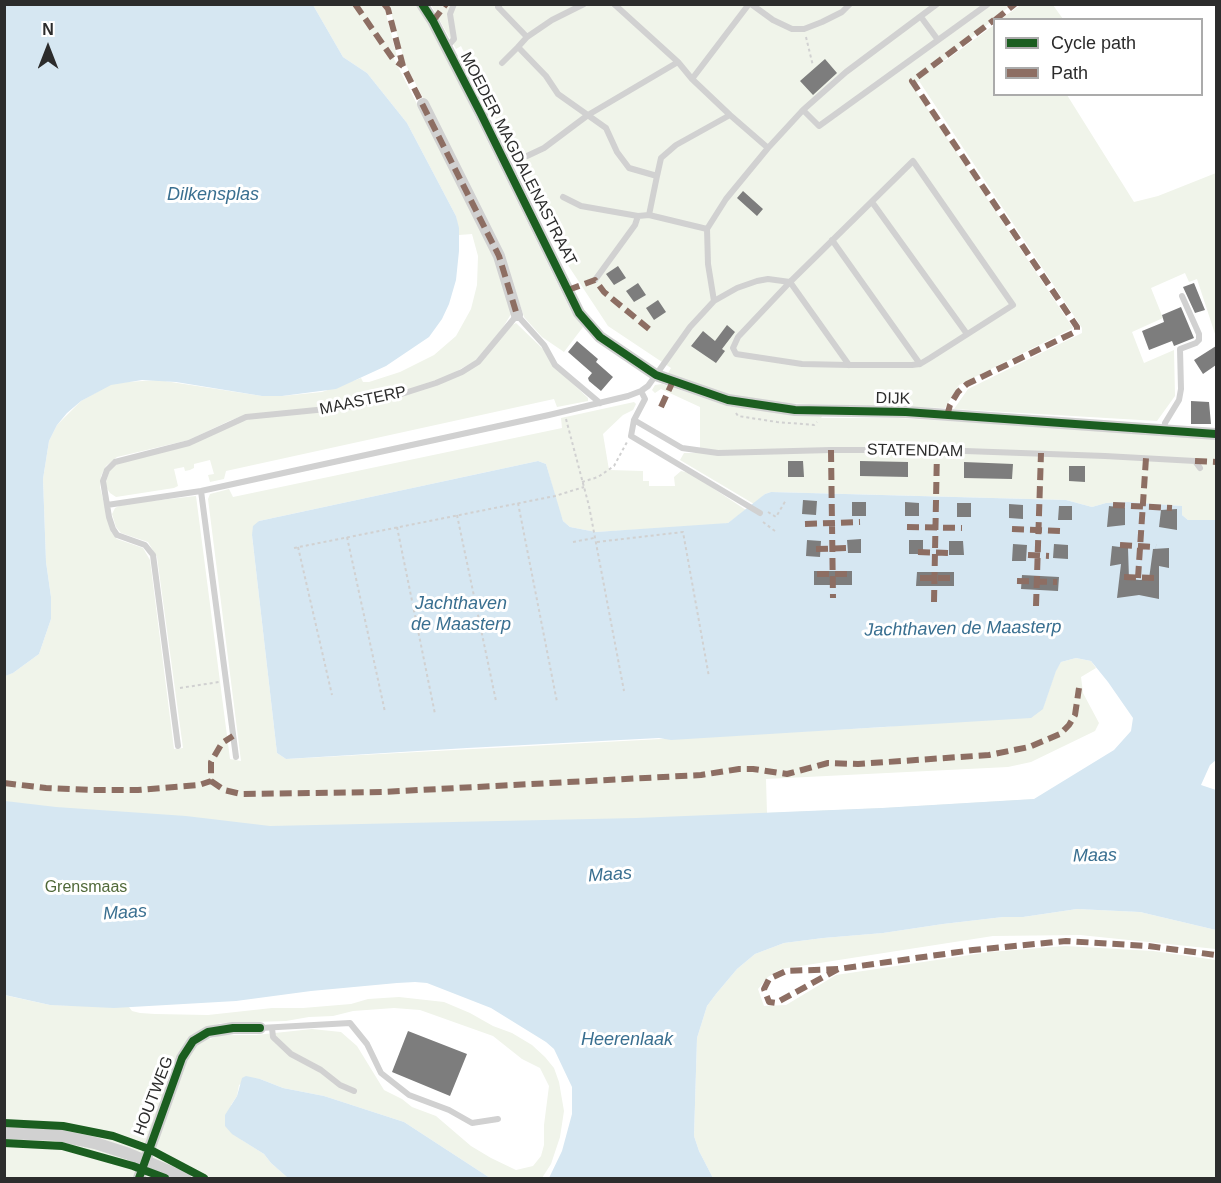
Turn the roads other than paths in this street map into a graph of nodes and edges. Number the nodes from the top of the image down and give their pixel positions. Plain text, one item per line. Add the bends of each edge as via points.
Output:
1 (422, 4) edge
2 (454, 4) edge
3 (500, 4) edge
4 (584, 4) edge
5 (614, 4) edge
6 (750, 4) edge
7 (850, 4) edge
8 (937, 4) edge
9 (988, 4) edge
10 (921, 17) junction
11 (527, 37) junction
12 (938, 40) junction
13 (518, 47) junction
14 (447, 48) junction
15 (678, 62) junction
16 (502, 63) dead end
17 (692, 79) junction
18 (423, 104) dead end
19 (803, 110) junction
20 (588, 115) junction
21 (730, 116) junction
22 (768, 148) junction
23 (527, 156) dead end
24 (657, 176) junction
25 (563, 197) dead end
26 (872, 201) junction
27 (649, 215) junction
28 (638, 216) junction
29 (707, 229) junction
30 (832, 240) junction
31 (595, 280) dead end
32 (790, 282) junction
33 (1182, 296) dead end
34 (714, 301) junction
35 (517, 315) junction
36 (588, 326) joint
37 (967, 334) junction
38 (920, 364) junction
39 (849, 365) junction
40 (656, 375) junction
41 (641, 391) junction
42 (600, 403) junction
43 (634, 420) junction
44 (1163, 431) junction
45 (1216, 434) edge
46 (1200, 468) dead end
47 (201, 491) junction
48 (107, 505) junction
49 (760, 513) dead end
50 (178, 746) dead end
51 (236, 757) dead end
52 (266, 1028) junction
53 (354, 1091) dead end
54 (498, 1119) dead end
55 (4, 1133) edge
56 (145, 1160) junction
57 (139, 1179) edge
58 (185, 1179) edge

1 - 14 street, MOEDER MAGDALENASTRAAT
2 - 14 lane via 450,14 454,39
3 - 11 lane via 498,7
4 - 11 lane
5 - 15 lane
6 - 7 lane via 792,29 822,22
6 - 17 lane
8 - 10 lane
9 - 12 lane
10 - 12 lane
10 - 19 lane via 846,72
11 - 13 lane
12 - 19 lane via 819,126
13 - 16 lane
13 - 20 lane via 558,94
14 - 36 street, MOEDER MAGDALENASTRAAT
15 - 17 lane
15 - 20 lane
17 - 21 lane
18 - 35 street via 499,256
19 - 22 lane
20 - 23 lane
20 - 24 lane via 606,128 629,168
21 - 22 lane
21 - 24 lane via 676,145 661,158
22 - 29 lane
24 - 27 lane
25 - 28 lane via 581,206
26 - 30 lane
26 - 37 lane
26 - 37 lane via 913,161 1013,305
27 - 28 lane
27 - 29 lane
28 - 31 lane
29 - 34 lane
30 - 32 lane
30 - 38 lane
32 - 34 lane via 757,281
32 - 39 lane
32 - 39 lane via 738,337 733,348 736,354 802,364
33 - 44 lane via 1199,334 1196,343 1180,349 1179,400
34 - 40 lane
35 - 42 lane via 544,345 555,365
35 - 48 lane, MAASTERP via 478,362 436,383 347,407 246,417 189,442 121,459 105,475
36 - 40 street, DIJK
37 - 38 lane
38 - 39 lane
40 - 41 lane
40 - 44 street, DIJK via 728,400 795,410 906,412
41 - 42 lane
41 - 43 lane via 645,399
42 - 47 lane
43 - 46 lane, STATENDAM via 682,448 718,453 1041,453 1186,461 1195,462
43 - 49 lane via 631,436
44 - 45 street, DIJK
47 - 48 lane
47 - 51 lane
48 - 50 lane, MAASTERP via 115,532 145,545 153,555
52 - 53 lane via 291,1054
52 - 54 lane via 350,1023 367,1044 381,1073 409,1095 472,1123
52 - 56 street, HOUTWEG via 208,1032 193,1041
55 - 56 street, HOUTWEG via 56,1135
56 - 57 street
56 - 58 street

